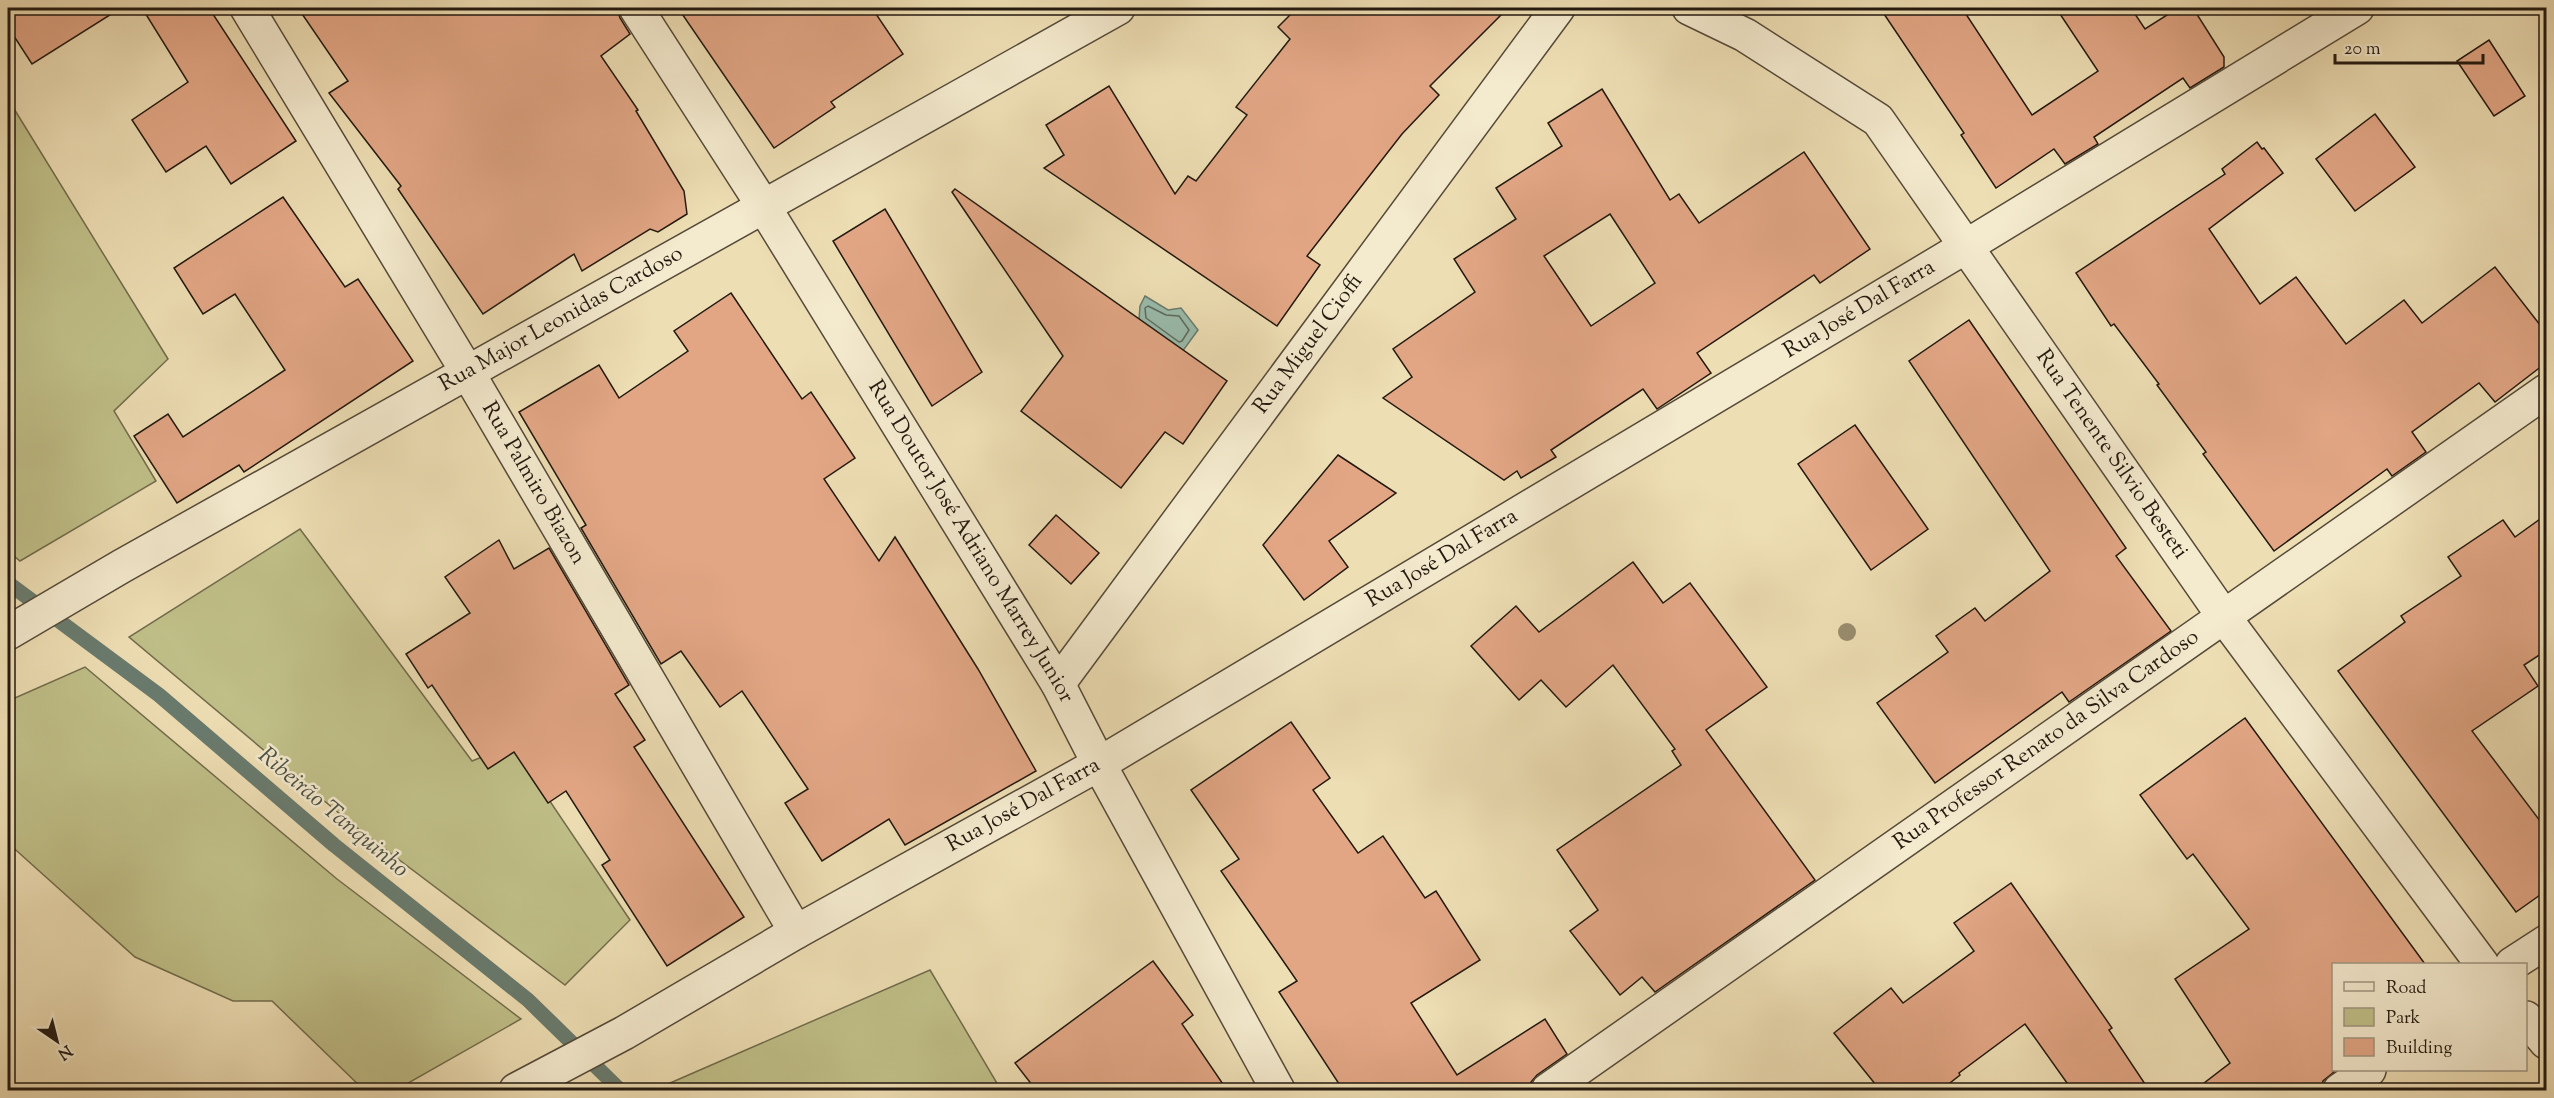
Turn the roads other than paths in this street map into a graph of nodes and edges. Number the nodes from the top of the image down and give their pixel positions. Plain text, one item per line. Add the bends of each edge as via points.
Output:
1 (247, 8) edge
2 (636, 8) edge
3 (1118, 8) edge
4 (1558, 8) edge
5 (1689, 8) edge
6 (2357, 8) edge
7 (764, 207) junction
8 (1965, 247) junction
9 (468, 373) junction
10 (2547, 391) edge
11 (2224, 617) junction
12 (8, 633) edge
13 (1058, 684) junction
14 (1099, 764) junction
15 (796, 932) junction
16 (2547, 942) edge
17 (2481, 963) edge
18 (2514, 963) edge
19 (2527, 1019) edge
20 (2547, 1042) edge
21 (2368, 1071) edge
22 (516, 1090) edge
23 (1278, 1090) edge
24 (1548, 1090) edge
25 (2340, 1090) edge

1 - 9 street, Rua Palmiro Biazon
2 - 7 street, Rua Doutor José Adriano Marrey Junior
3 - 7 street, Rua Major Leonidas Cardoso
4 - 13 street, Rua Miguel Cioffi
5 - 8 street, Rua Tenente Silvio Besteti via 1745,35 1878,120
6 - 8 street, Rua José Dal Farra
7 - 9 street, Rua Major Leonidas Cardoso
7 - 13 street, Rua Doutor José Adriano Marrey Junior
8 - 11 street, Rua Tenente Silvio Besteti
8 - 14 street, Rua José Dal Farra
9 - 12 street, Rua Major Leonidas Cardoso
9 - 15 street, Rua Palmiro Biazon
10 - 11 street, Rua Professor Renato da Silva Cardoso
11 - 17 street, Rua Tenente Silvio Besteti
11 - 24 street, Rua Professor Renato da Silva Cardoso
13 - 14 street, Rua Doutor José Adriano Marrey Junior
14 - 15 street, Rua José Dal Farra
14 - 23 street, Rua Doutor José Adriano Marrey Junior
15 - 22 street, Rua José Dal Farra via 624,1033
16 - 18 street
19 - 20 street
21 - 25 street

